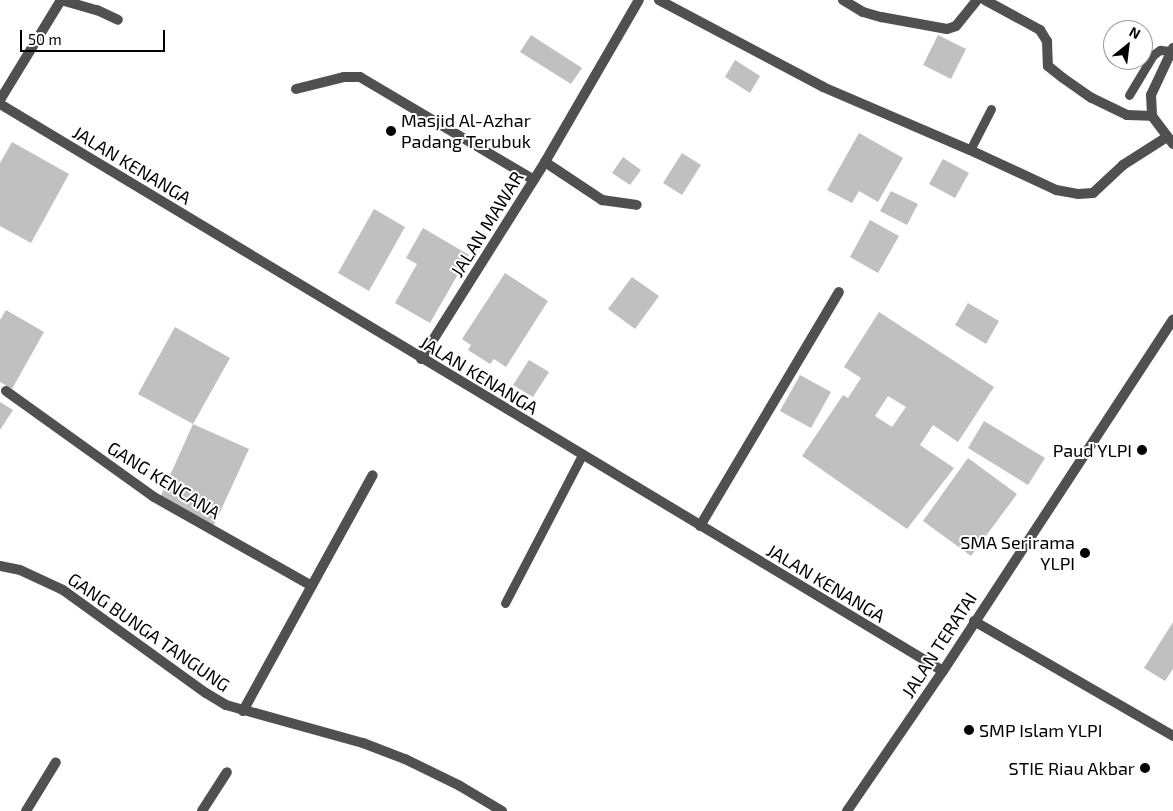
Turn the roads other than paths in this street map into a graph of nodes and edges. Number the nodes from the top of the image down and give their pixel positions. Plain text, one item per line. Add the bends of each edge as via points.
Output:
1 (61, 0) edge
2 (639, 0) edge
3 (659, 0) edge
4 (843, 0) edge
5 (977, 0) edge
6 (985, 0) edge
7 (118, 20) dead end
8 (1172, 49) edge
9 (296, 90) dead end
10 (1128, 95) dead end
11 (0, 102) edge
12 (991, 109) dead end
13 (1152, 116) junction
14 (1170, 141) edge
15 (970, 150) junction
16 (545, 162) junction
17 (534, 180) junction
18 (637, 205) dead end
19 (839, 292) dead end
20 (1173, 320) edge
21 (421, 359) junction
22 (6, 391) dead end
23 (582, 455) junction
24 (373, 475) dead end
25 (700, 526) junction
26 (0, 566) edge
27 (312, 586) junction
28 (505, 603) dead end
29 (974, 621) junction
30 (942, 671) junction
31 (242, 711) junction
32 (1173, 736) edge
33 (56, 762) dead end
34 (227, 772) dead end
35 (26, 811) edge
36 (202, 811) edge
37 (502, 811) edge
38 (847, 811) edge

1 - 7 street
1 - 11 street
2 - 16 street, JALAN MAWAR
3 - 15 street via 823,87
4 - 5 street via 862,12 947,30 956,26
6 - 13 street via 1040,30 1047,41 1048,66 1077,88 1126,115
8 - 10 lane via 1160,50 1153,55
8 - 13 street via 1151,94
9 - 17 street via 344,77 360,77
11 - 21 street, JALAN KENANGA
12 - 15 lane
13 - 14 street
14 - 15 street via 1123,165 1093,193 1078,194 1056,190
16 - 17 street, JALAN MAWAR
16 - 18 street via 602,200
17 - 21 street, JALAN MAWAR
19 - 25 street
20 - 29 street, JALAN TERATAI
21 - 23 street, JALAN KENANGA
22 - 27 street, GANG KENCANA via 154,497
23 - 25 street, JALAN KENANGA
23 - 28 lane
24 - 27 street
25 - 30 street, JALAN KENANGA
26 - 31 street, GANG BUNGA TANGUNG via 20,570 63,590 206,693
27 - 31 street
29 - 30 street, JALAN TERATAI
29 - 32 street
30 - 38 street, JALAN TERATAI
31 - 37 street, GANG BUNGA TANGUNG via 326,732 405,758
33 - 35 street
34 - 36 street

